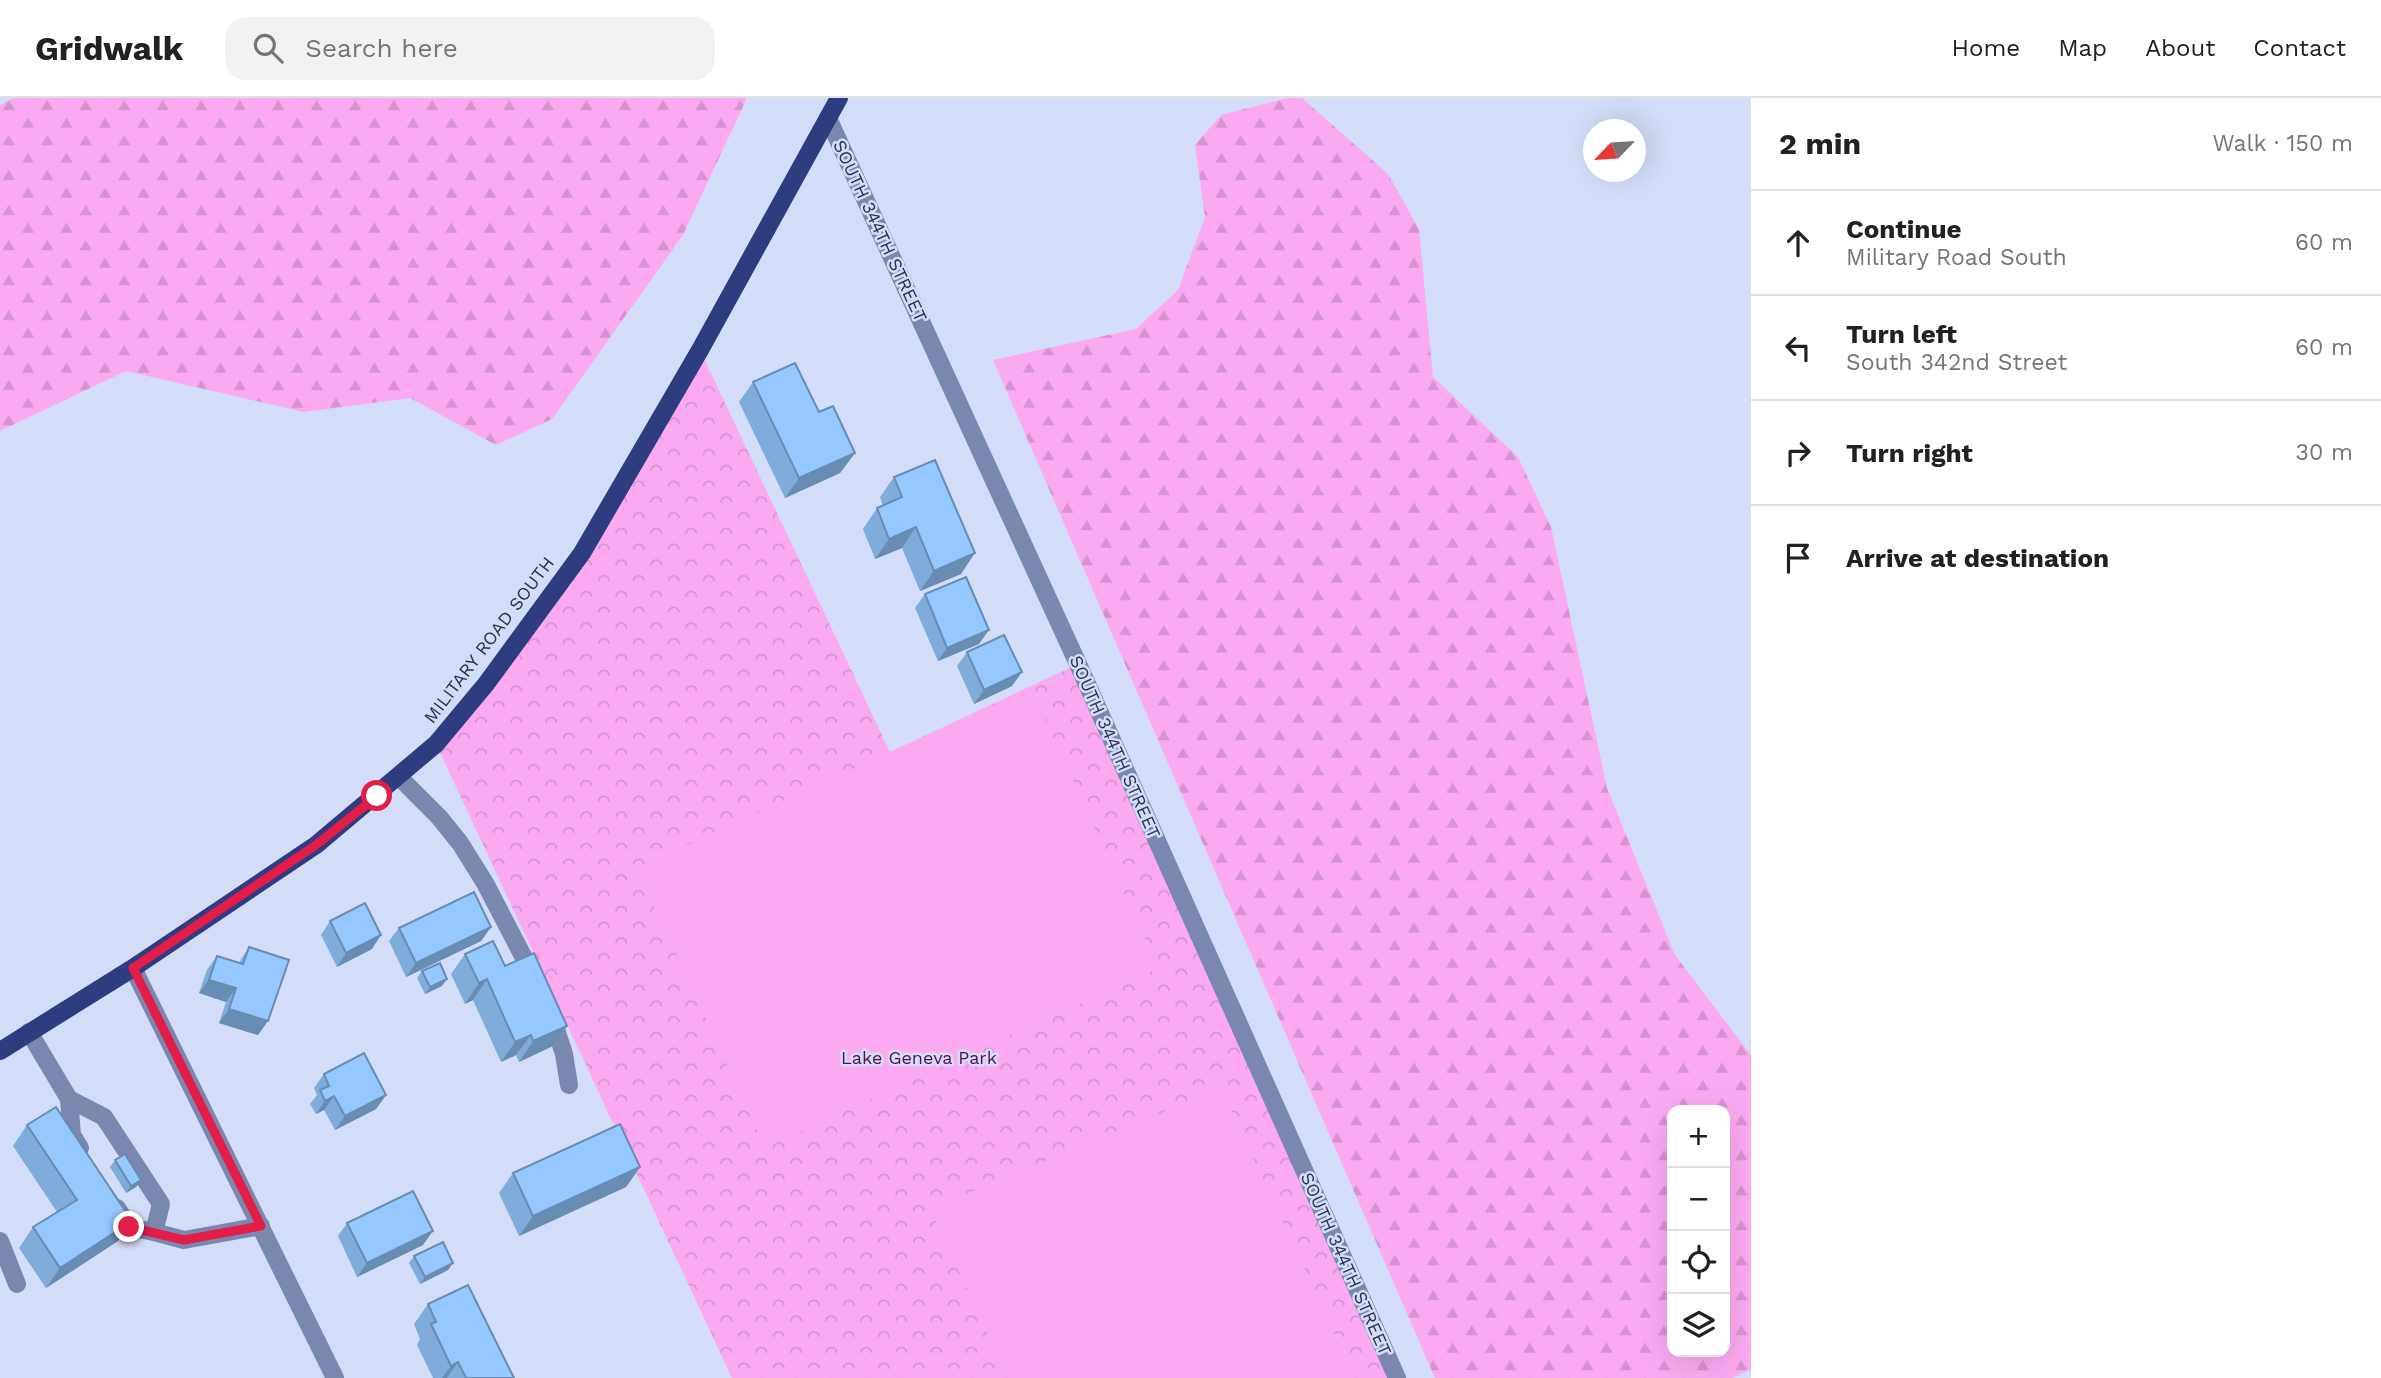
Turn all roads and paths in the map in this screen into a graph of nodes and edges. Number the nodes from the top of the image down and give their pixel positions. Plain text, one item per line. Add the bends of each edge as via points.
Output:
1 (839, 98) edge
2 (828, 118) junction
3 (399, 777) junction
4 (133, 968) junction
5 (29, 1032) junction
6 (0, 1051) edge
7 (569, 1085) dead end
8 (69, 1099) junction
9 (86, 1158) edge
10 (107, 1193) edge
11 (261, 1226) junction
12 (155, 1232) junction
13 (0, 1241) edge
14 (16, 1283) dead end
15 (335, 1378) edge
16 (1397, 1378) edge

1 - 2 main road, MILITARY ROAD SOUTH
2 - 3 main road, MILITARY ROAD SOUTH via 582,553 486,684 436,744
2 - 16 street, SOUTH 344TH STREET
3 - 4 main road, MILITARY ROAD SOUTH via 316,845
3 - 7 street via 439,817 485,883 554,1022
4 - 5 main road, MILITARY ROAD SOUTH
4 - 11 street
5 - 6 main road, MILITARY ROAD SOUTH
5 - 8 street
8 - 9 street via 72,1135
8 - 12 street via 104,1117 161,1203
10 - 12 street via 129,1227
11 - 12 street via 184,1240
11 - 15 street
13 - 14 street

